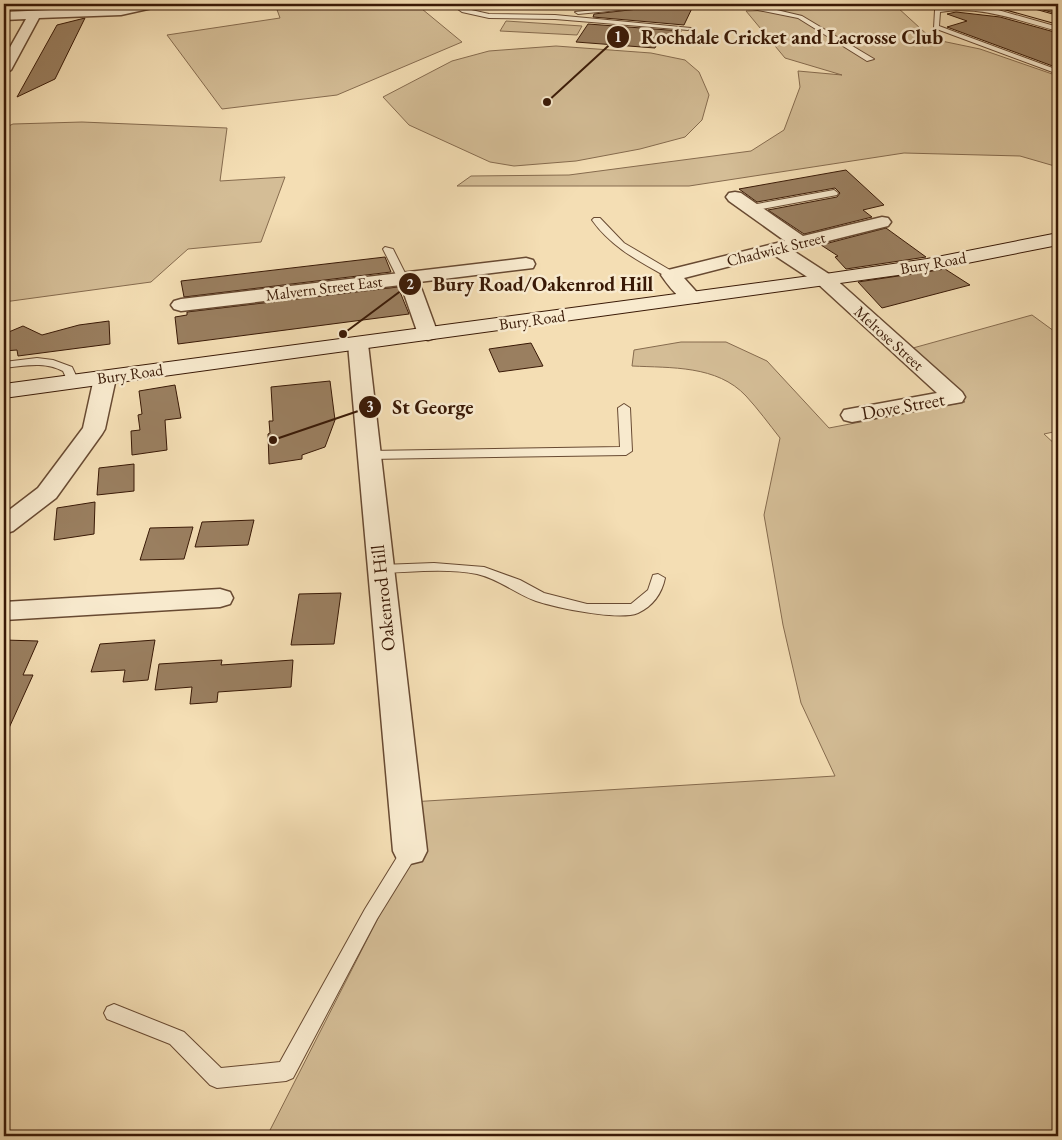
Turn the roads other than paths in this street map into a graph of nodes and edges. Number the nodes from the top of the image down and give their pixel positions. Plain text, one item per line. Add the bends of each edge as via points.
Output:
1 (153, 4) edge
2 (454, 4) edge
3 (677, 4) edge
4 (731, 4) edge
5 (1002, 4) edge
6 (34, 15) junction
7 (4, 16) edge
8 (537, 16) junction
9 (1053, 19) edge
10 (1034, 22) junction
11 (688, 28) dead end
12 (1058, 29) edge
13 (870, 59) dead end
14 (4, 70) edge
15 (1058, 72) edge
16 (834, 193) dead end
17 (735, 197) dead end
18 (751, 208) junction
19 (597, 220) dead end
20 (882, 222) dead end
21 (1058, 239) edge
22 (800, 243) junction
23 (777, 248) junction
24 (388, 249) dead end
25 (526, 264) dead end
26 (671, 275) junction
27 (405, 278) junction
28 (824, 280) junction
29 (692, 298) junction
30 (181, 306) dead end
31 (428, 334) junction
32 (358, 344) junction
33 (4, 365) edge
34 (105, 378) junction
35 (73, 382) junction
36 (4, 391) edge
37 (954, 396) joint
38 (624, 408) dead end
39 (852, 415) dead end
40 (369, 455) junction
41 (4, 526) edge
42 (380, 569) junction
43 (658, 578) dead end
44 (220, 598) dead end
45 (4, 610) edge
46 (410, 851) joint
47 (114, 1013) dead end

1 - 6 street via 121,11
2 - 8 lane via 488,15
3 - 8 lane
4 - 13 lane via 800,17
5 - 9 main road
6 - 7 street
6 - 14 street
8 - 11 lane
9 - 10 lane
10 - 12 lane
10 - 15 lane via 980,6 948,7 937,10 936,14 936,26 943,30
16 - 18 lane
17 - 18 street
18 - 22 street
19 - 26 lane via 603,230 625,249
20 - 22 street, Chadwick Street
21 - 28 main road, Bury Road via 927,265
22 - 23 street, Chadwick Street
23 - 26 street, Chadwick Street
23 - 28 street, Melrose Street
24 - 27 lane
25 - 27 street, Malvern Street East
26 - 29 street
27 - 30 street, Malvern Street East
27 - 31 street
28 - 29 main road, Bury Road
28 - 37 street, Melrose Street
29 - 31 main road, Bury Road
31 - 32 main road, Bury Road
32 - 34 main road, Bury Road
32 - 40 street, Oakenrod Hill
33 - 35 lane via 57,363 68,369
34 - 35 main road, Bury Road
34 - 41 street via 94,429 47,493
35 - 36 main road, Bury Road
37 - 39 street, Dove Street
38 - 40 lane via 626,451
40 - 42 street, Oakenrod Hill
42 - 43 lane via 434,567 479,570 515,583 538,598 586,609 634,609 655,592
42 - 46 street, Oakenrod Hill
44 - 45 street
46 - 47 lane via 371,914 286,1071 217,1078 177,1038

